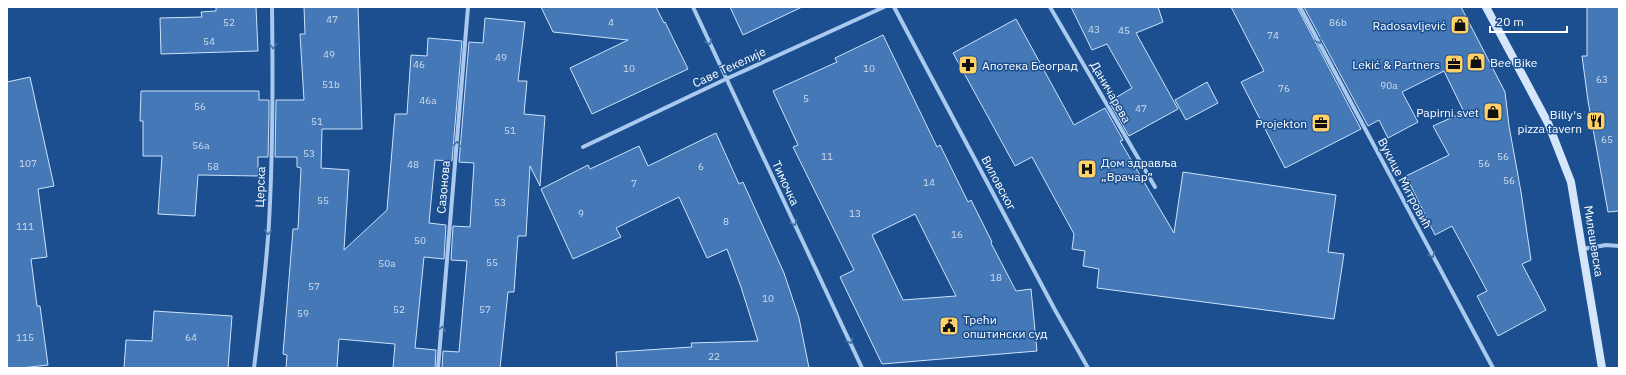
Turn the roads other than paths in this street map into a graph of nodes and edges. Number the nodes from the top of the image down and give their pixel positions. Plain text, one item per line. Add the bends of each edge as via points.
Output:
1 (272, 7) edge
2 (468, 7) edge
3 (693, 7) edge
4 (884, 7) edge
5 (894, 7) edge
6 (1050, 7) edge
7 (1300, 7) edge
8 (1486, 7) edge
9 (726, 79) junction
10 (583, 147) dead end
11 (1155, 187) dead end
12 (1619, 246) edge
13 (1583, 249) junction
14 (254, 368) edge
15 (438, 368) edge
16 (862, 368) edge
17 (1088, 368) edge
18 (1493, 368) edge
19 (1602, 368) edge

1 -> 14 street, Церска via 273,122 269,223
15 -> 2 street, Сазонова
3 -> 9 street, Тимочка
4 - 9 street, Саве Текелије
5 - 17 street, Виловског
6 - 11 street, Даничарева
7 -> 18 street, Вукице Митровић
8 - 13 main road, Милешевска via 1548,123 1571,182
9 - 10 street, Саве Текелије
9 -> 16 street, Тимочка
12 - 13 street via 1606,245
13 - 19 main road, Милешевска

